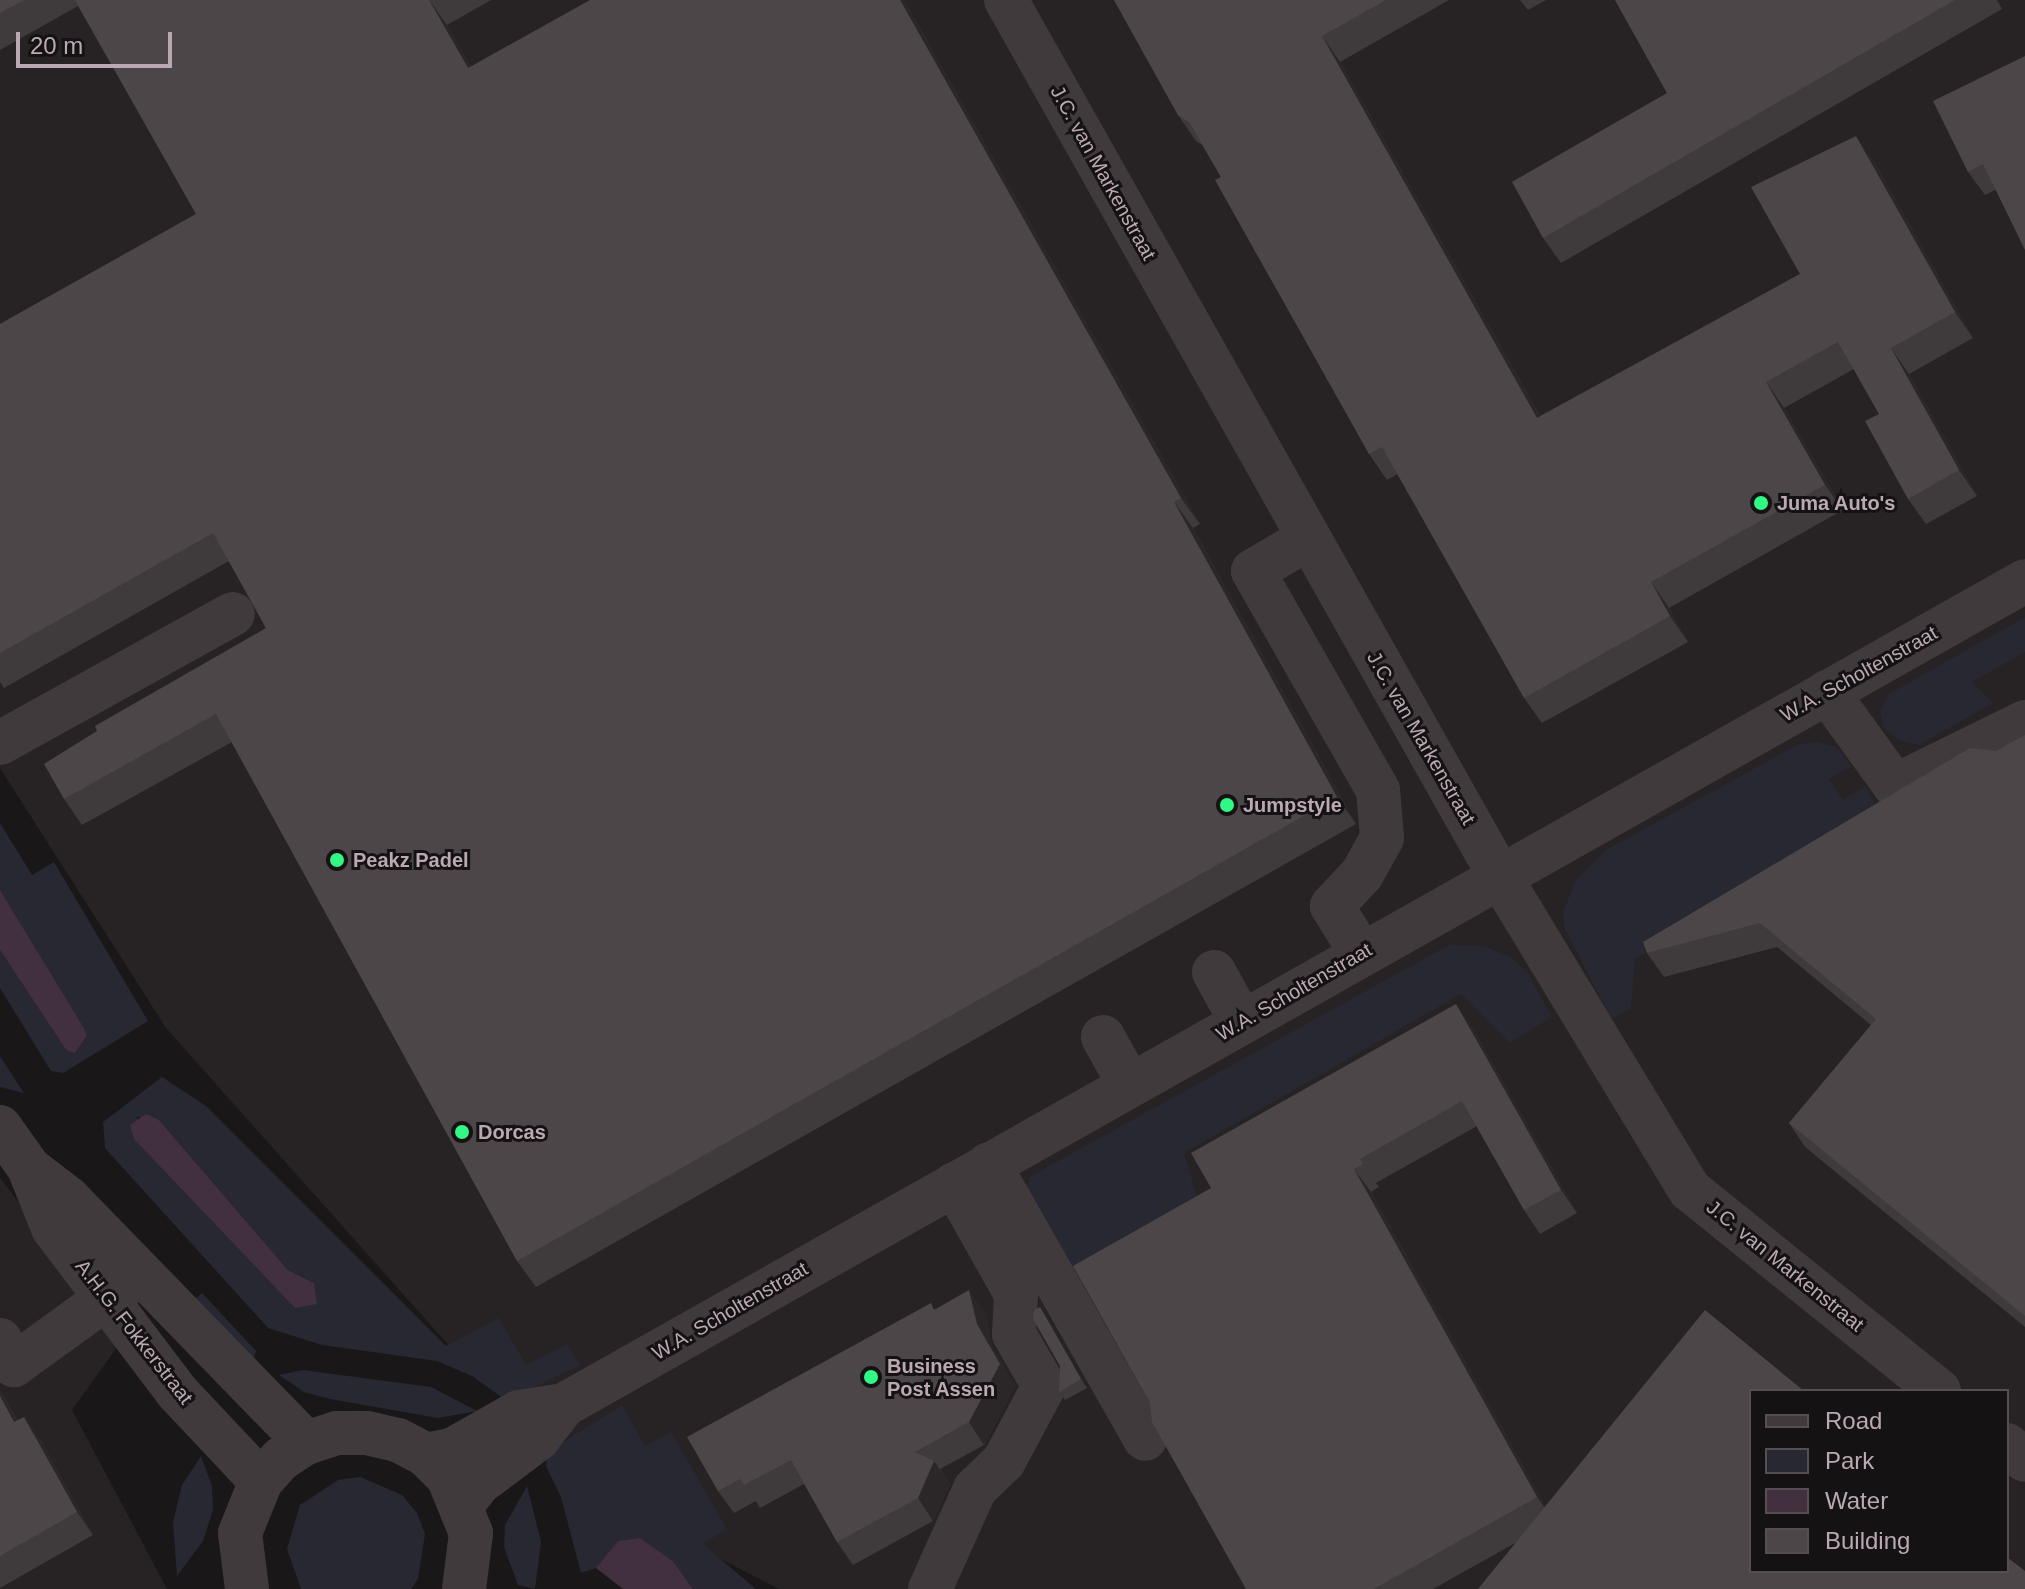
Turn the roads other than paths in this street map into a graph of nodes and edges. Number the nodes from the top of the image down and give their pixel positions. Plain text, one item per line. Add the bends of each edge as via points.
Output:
1 (1006, 0) edge
2 (1309, 538) junction
3 (2025, 581) edge
4 (233, 614) edge
5 (1374, 655) junction
6 (1319, 688) junction
7 (1827, 692) junction
8 (2025, 722) edge
9 (0, 743) edge
10 (1433, 758) junction
11 (1378, 790) junction
12 (1499, 875) junction
13 (1361, 953) junction
14 (1214, 972) dead end
15 (1241, 1021) junction
16 (1103, 1037) dead end
17 (1129, 1084) junction
18 (0, 1127) edge
19 (971, 1174) junction
20 (122, 1287) junction
21 (0, 1340) edge
22 (1937, 1389) edge
23 (564, 1405) junction
24 (1145, 1439) dead end
25 (306, 1443) junction
26 (2009, 1447) edge
27 (426, 1455) junction
28 (2025, 1460) edge
29 (261, 1481) junction
30 (463, 1504) junction
31 (474, 1580) edge
32 (247, 1589) edge
33 (930, 1589) edge

1 - 2 street, J.C. van Markenstraat
2 - 5 street, J.C. van Markenstraat
2 - 6 street via 1253,571
3 - 7 street, W.A. Scholtenstraat
4 - 9 street
5 - 6 street
5 - 10 street, J.C. van Markenstraat
6 - 11 street
7 - 8 street via 1895,786
7 - 12 street, W.A. Scholtenstraat
10 - 11 street
10 - 12 street, J.C. van Markenstraat
11 - 13 street via 1382,838 1362,874 1332,906
12 - 13 street, W.A. Scholtenstraat
12 - 22 street, J.C. van Markenstraat via 1690,1190
13 - 15 street, W.A. Scholtenstraat
14 - 15 street
15 - 17 street, W.A. Scholtenstraat
16 - 17 street
17 - 19 street, W.A. Scholtenstraat
18 - 20 street, A.H.G. Fokkerstraat via 29,1168 53,1228
19 - 23 street, W.A. Scholtenstraat
19 - 24 street
19 - 33 street via 1016,1294 1014,1334 1044,1386 1004,1461 975,1489
20 - 21 street via 14,1365
20 - 25 street, A.H.G. Fokkerstraat
20 - 29 street, A.H.G. Fokkerstraat via 177,1392
23 - 27 street, W.A. Scholtenstraat via 519,1412 454,1449
23 - 30 street, W.A. Scholtenstraat via 538,1439 478,1484
25 - 27 street via 336,1433 367,1433 398,1440
25 - 29 street
26 - 28 street
27 - 30 street via 448,1477
29 - 32 street via 240,1533
30 - 31 street

